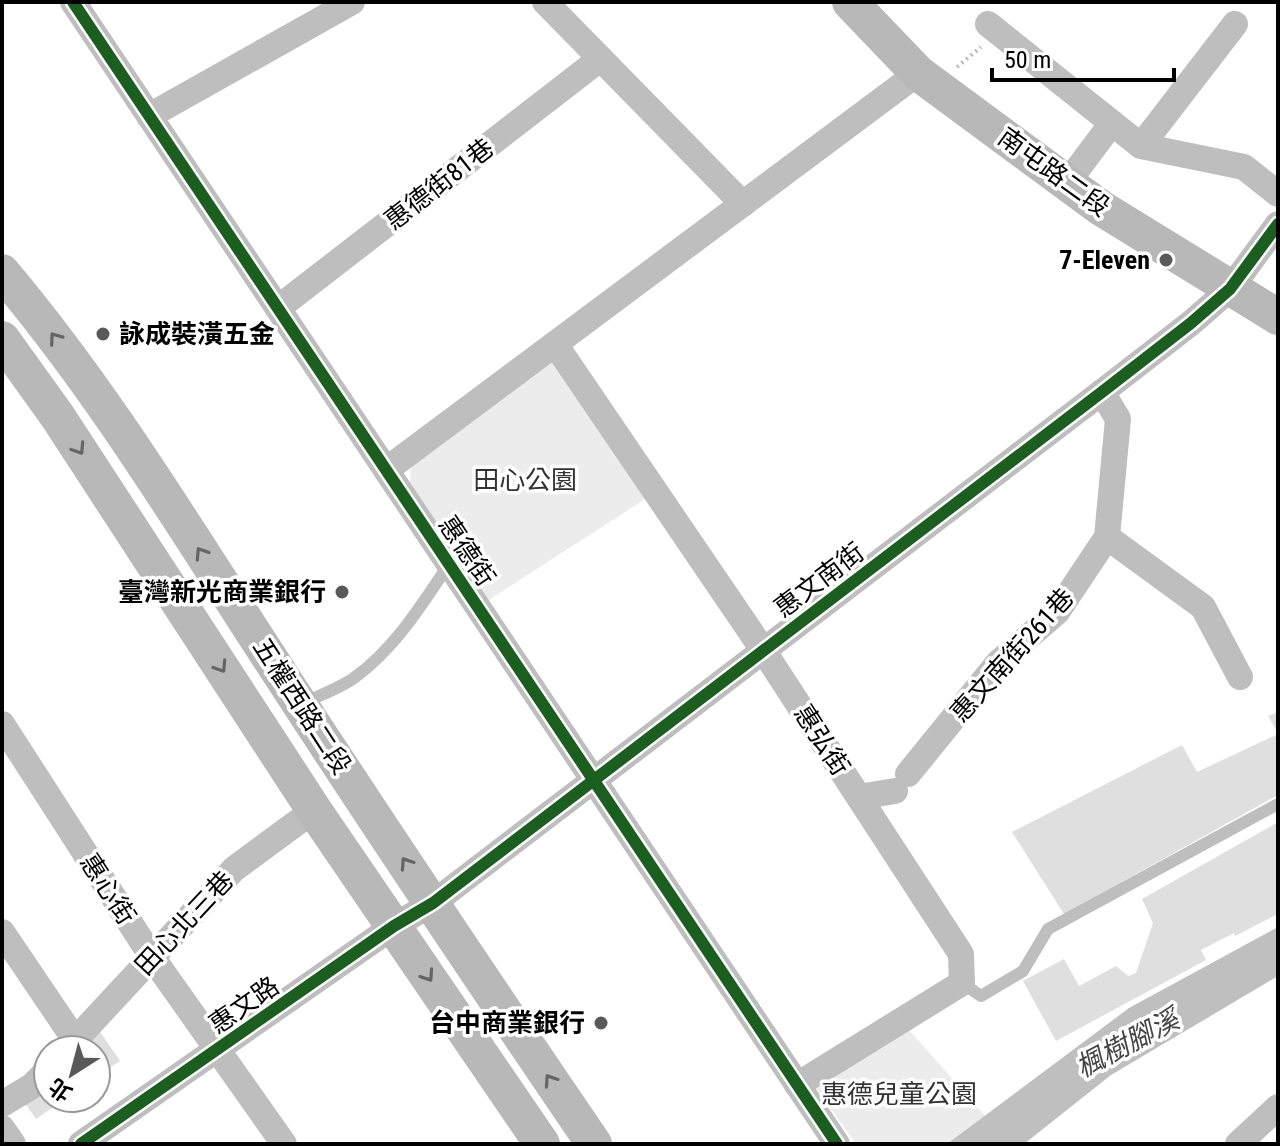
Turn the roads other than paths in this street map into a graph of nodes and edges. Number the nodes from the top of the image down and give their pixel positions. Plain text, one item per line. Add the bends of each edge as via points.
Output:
1 (73, 2) edge
2 (352, 2) edge
3 (545, 2) edge
4 (850, 2) edge
5 (1235, 24) dead end
6 (992, 28) road end
7 (600, 59) junction
8 (918, 73) junction
9 (149, 116) junction
10 (1112, 123) junction
11 (1141, 146) junction
12 (1067, 183) junction
13 (1278, 194) edge
14 (743, 204) junction
15 (1278, 224) edge
16 (2, 272) edge
17 (1230, 289) junction
18 (278, 308) junction
19 (1278, 317) edge
20 (2, 339) edge
21 (555, 344) junction
22 (1102, 392) junction
23 (386, 470) junction
24 (1107, 537) junction
25 (449, 564) junction
26 (763, 650) junction
27 (1240, 677) dead end
28 (300, 705) junction
29 (2, 724) edge
30 (594, 781) junction
31 (859, 797) junction
32 (1278, 804) edge
33 (314, 810) junction
34 (433, 903) junction
35 (394, 926) junction
36 (2, 932) edge
37 (152, 957) junction
38 (962, 983) junction
39 (64, 1034) edge
40 (81, 1034) edge
41 (217, 1051) junction
42 (797, 1085) junction
43 (32, 1086) edge
44 (2, 1104) edge
45 (1277, 1111) edge
46 (2, 1128) edge
47 (831, 1135) edge
48 (13, 1144) edge
49 (81, 1144) edge
50 (284, 1144) edge
51 (542, 1144) edge
52 (594, 1144) edge
53 (1238, 1144) edge

1 - 9 street, 惠德街
2 - 9 street
3 - 7 street
4 - 8 main road, 南屯路二段
5 - 11 street
6 - 10 street
7 - 14 street
7 - 18 street, 惠德街81巷
8 - 12 main road, 南屯路二段
8 - 14 street
9 - 18 street, 惠德街
10 - 11 street
10 - 12 street
11 - 13 street via 1244,167
12 - 17 main road, 南屯路二段
14 - 21 street
15 - 17 street, 惠文南街
28 -> 16 main road, 五權西路二段 via 107,409
17 - 19 main road, 南屯路二段
17 - 22 street, 惠文南街
18 - 23 street, 惠德街
20 -> 33 main road, 五權西路二段
21 - 23 street
21 - 26 street, 惠弘街
22 - 24 street, 惠文南街261巷 via 1118,419
22 - 26 street, 惠文南街
23 - 25 street, 惠德街
24 - 27 street via 1203,607
24 - 31 street, 惠文南街261巷 via 1057,612 999,662 902,783
25 - 28 lane via 382,655 352,680
25 - 30 street, 惠德街
26 - 30 street, 惠文南街
26 - 31 street, 惠弘街
34 -> 28 main road, 五權西路二段
29 - 37 street, 惠心街
30 - 34 street, 惠文南街
30 - 42 street, 惠德街
31 - 38 street, 惠弘街 via 961,954
32 - 38 lane via 1048,929 1023,971 981,996
33 - 35 main road, 五權西路二段
33 - 37 street, 田心北三巷 via 234,869
34 - 35 street, 惠文路
52 -> 34 main road, 五權西路二段
35 - 41 street, 惠文路
35 -> 51 main road, 五權西路二段
36 - 39 street
37 - 40 street, 田心北三巷
37 - 41 street, 惠心街
38 - 42 street
41 - 49 street, 惠文路
41 - 50 street, 惠心街
42 - 47 street, 惠德街
43 - 44 street
45 - 53 street
46 - 48 street

